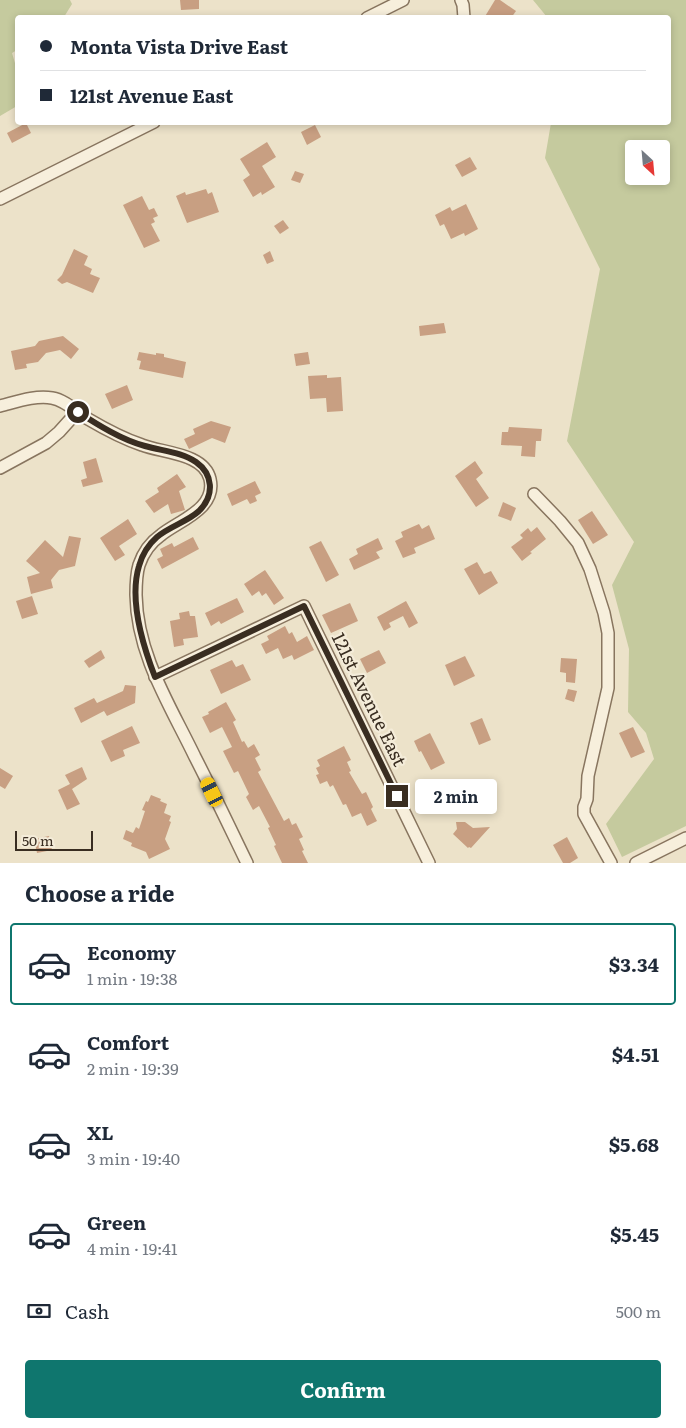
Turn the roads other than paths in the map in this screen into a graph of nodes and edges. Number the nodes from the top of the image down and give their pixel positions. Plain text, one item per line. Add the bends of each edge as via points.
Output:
1 (402, 0) edge
2 (461, 0) edge
3 (373, 15) edge
4 (464, 15) edge
5 (148, 125) edge
6 (0, 199) edge
7 (0, 406) edge
8 (78, 412) junction
9 (0, 468) edge
10 (534, 494) dead end
11 (155, 677) junction
12 (686, 838) edge
13 (246, 863) edge
14 (429, 863) edge
15 (611, 863) edge
16 (636, 863) edge

1 - 3 street
2 - 4 street
5 - 6 street
7 - 8 street via 30,398 53,398
8 - 9 street via 46,443
8 - 11 street via 143,446 188,457 202,467 210,479 208,498 199,510 156,538 138,566 136,606 143,642
10 - 15 street via 578,543 604,613 608,633 608,688 588,776 584,814
11 - 13 street
11 - 14 street, 121st Avenue East via 304,606
12 - 16 street

